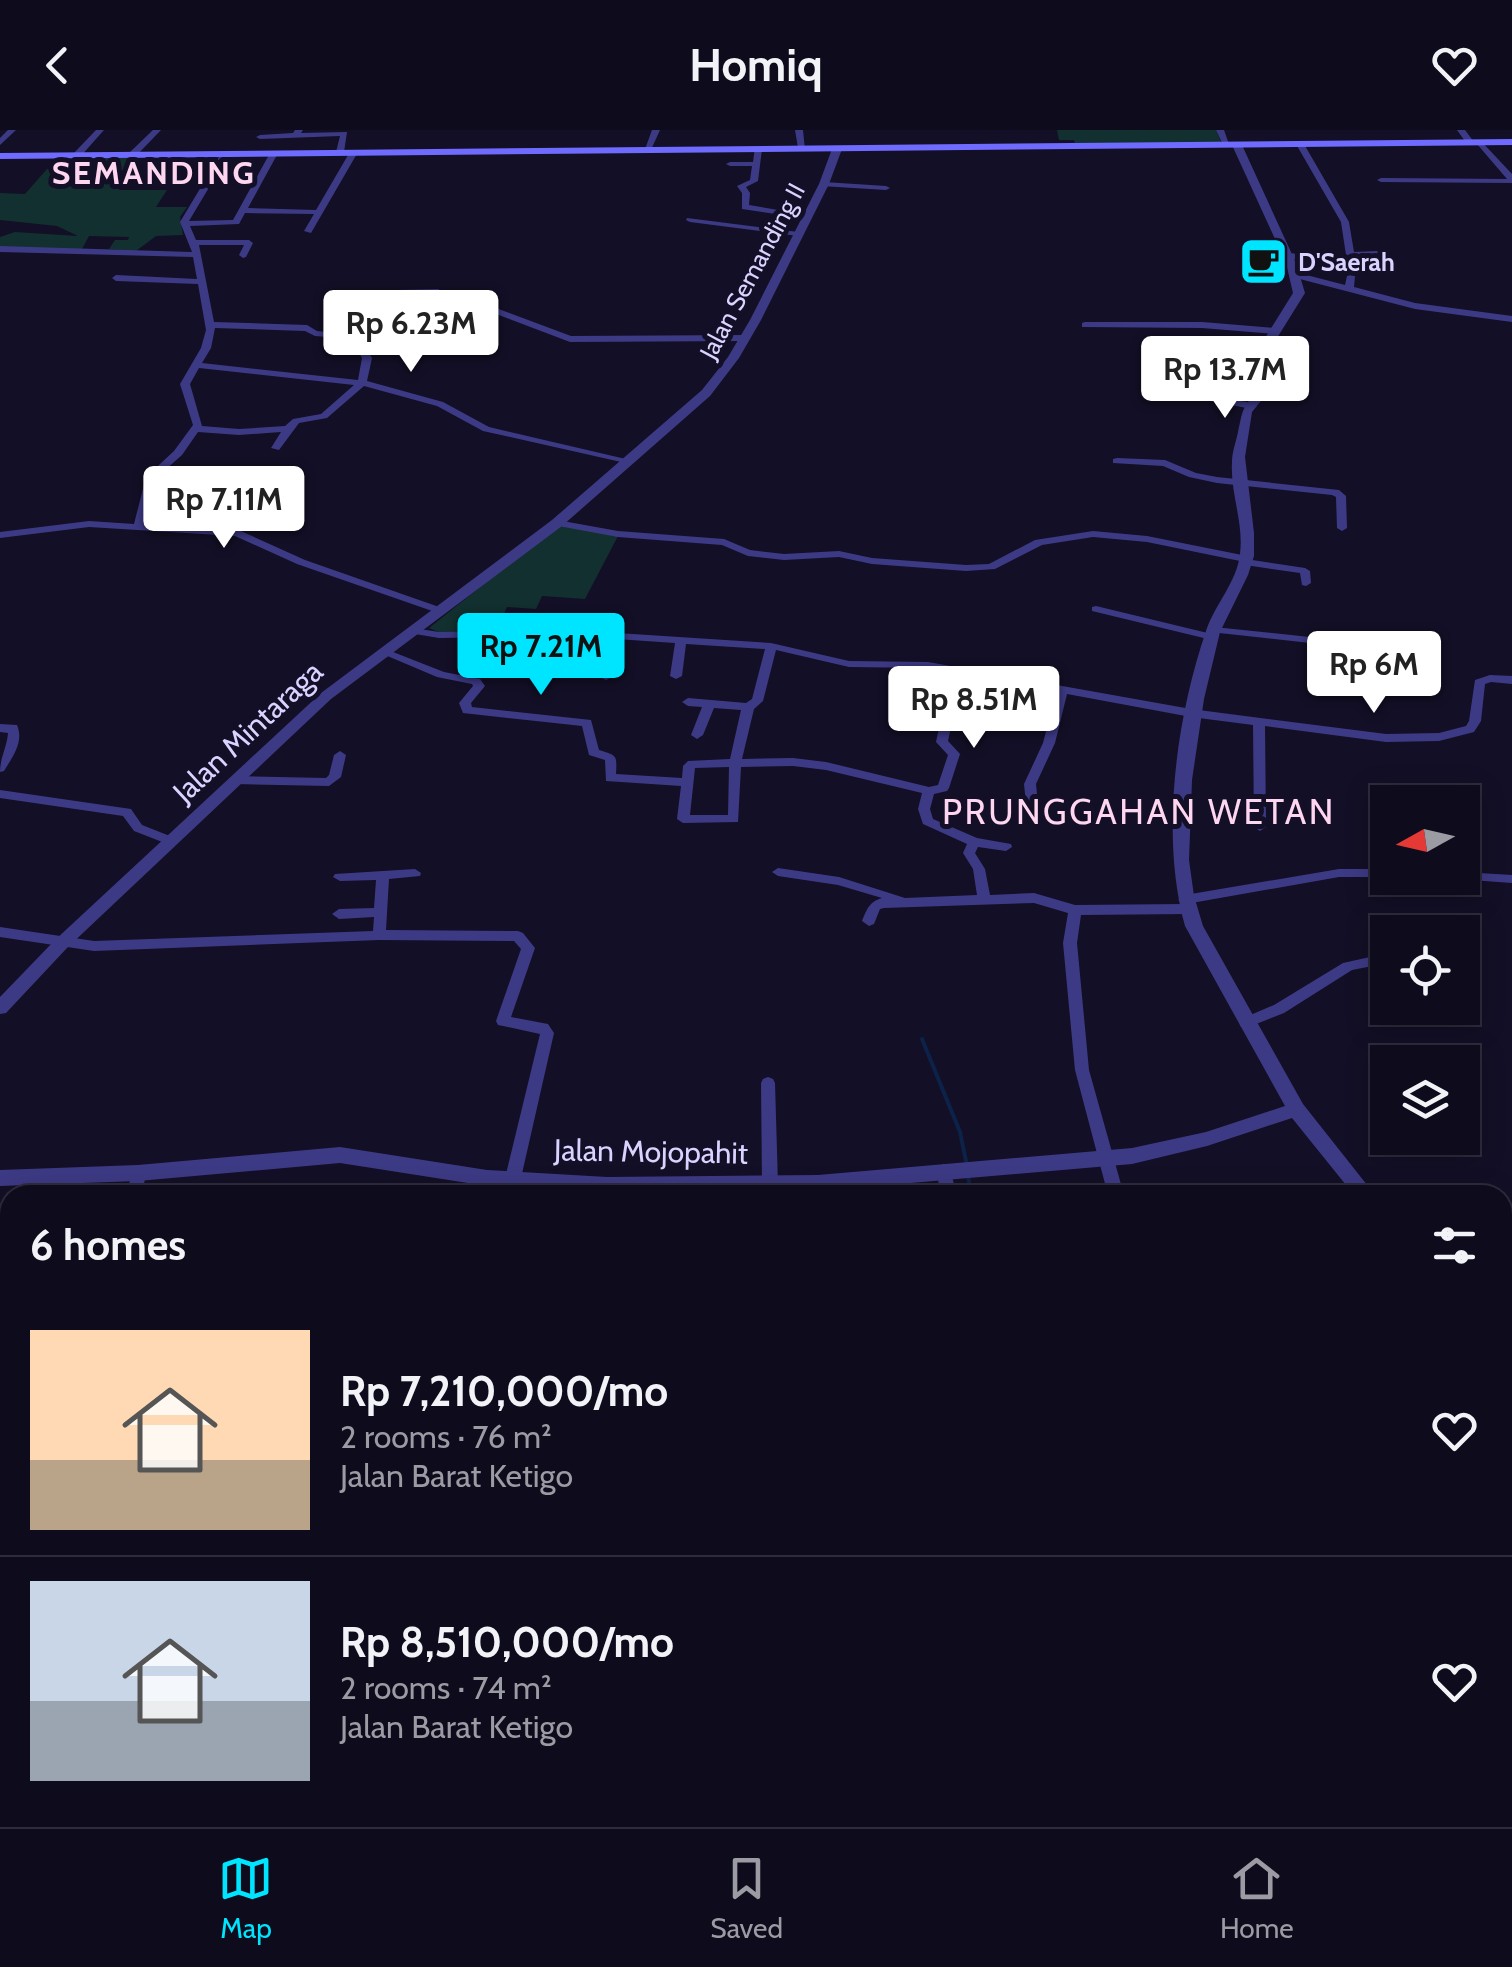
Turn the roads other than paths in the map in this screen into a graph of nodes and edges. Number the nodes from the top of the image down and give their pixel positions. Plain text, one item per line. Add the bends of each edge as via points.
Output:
1 (12, 130) edge
2 (100, 130) edge
3 (157, 130) edge
4 (656, 130) edge
5 (798, 130) edge
6 (1220, 130) edge
7 (1461, 130) edge
8 (336, 132) edge
9 (297, 133) edge
10 (262, 134) edge
11 (1475, 142) junction
12 (1512, 142) edge
13 (0, 143) edge
14 (1300, 144) junction
15 (1232, 145) junction
16 (802, 148) junction
17 (758, 149) junction
18 (837, 149) junction
19 (647, 150) junction
20 (274, 152) junction
21 (340, 152) junction
22 (354, 152) junction
23 (249, 153) junction
24 (225, 154) junction
25 (77, 155) junction
26 (132, 155) junction
27 (0, 156) edge
28 (730, 164) dead end
29 (757, 164) junction
30 (1380, 180) dead end
31 (1512, 180) edge
32 (824, 184) junction
33 (886, 188) dead end
34 (243, 210) junction
35 (317, 212) junction
36 (807, 216) junction
37 (690, 220) dead end
38 (184, 224) junction
39 (308, 231) dead end
40 (798, 234) junction
41 (194, 242) junction
42 (0, 249) edge
43 (1378, 254) dead end
44 (243, 255) dead end
45 (196, 256) junction
46 (1288, 256) junction
47 (1347, 258) junction
48 (1295, 275) junction
49 (116, 278) dead end
50 (201, 282) junction
51 (1349, 289) junction
52 (397, 293) dead end
53 (1512, 319) edge
54 (211, 325) junction
55 (1086, 325) dead end
56 (1276, 331) junction
57 (745, 338) junction
58 (195, 365) junction
59 (1199, 376) dead end
60 (362, 383) junction
61 (1252, 406) junction
62 (288, 429) junction
63 (196, 430) junction
64 (239, 432) junction
65 (232, 444) dead end
66 (276, 448) dead end
67 (1117, 461) dead end
68 (626, 462) junction
69 (1239, 481) junction
70 (557, 523) junction
71 (139, 524) junction
72 (1342, 528) dead end
73 (0, 535) edge
74 (1246, 560) junction
75 (1306, 583) dead end
76 (1096, 609) dead end
77 (438, 610) junction
78 (413, 631) junction
79 (1213, 633) junction
80 (611, 637) junction
81 (681, 640) junction
82 (1310, 640) dead end
83 (771, 646) junction
84 (384, 652) junction
85 (950, 669) junction
86 (606, 676) dead end
87 (676, 676) dead end
88 (1512, 680) edge
89 (1062, 692) junction
90 (688, 702) dead end
91 (709, 705) junction
92 (748, 706) junction
93 (1191, 713) junction
94 (1259, 724) junction
95 (0, 728) edge
96 (697, 735) dead end
97 (340, 755) dead end
98 (735, 764) junction
99 (0, 768) edge
100 (236, 780) junction
101 (684, 782) junction
102 (929, 791) junction
103 (0, 794) edge
104 (1032, 804) dead end
105 (1260, 827) dead end
106 (170, 841) junction
107 (974, 842) junction
108 (1006, 847) dead end
109 (778, 872) dead end
110 (416, 873) dead end
111 (383, 874) junction
112 (1370, 874) edge
113 (1480, 877) edge
114 (340, 878) dead end
115 (1512, 880) edge
116 (984, 900) junction
117 (910, 902) junction
118 (1187, 905) junction
119 (1076, 910) junction
120 (380, 912) junction
121 (339, 914) dead end
122 (869, 921) dead end
123 (0, 932) edge
124 (379, 935) junction
125 (61, 944) junction
126 (1370, 962) edge
127 (0, 1008) edge
128 (1246, 1022) junction
129 (768, 1082) dead end
130 (1296, 1109) junction
131 (1107, 1159) junction
132 (944, 1170) junction
133 (138, 1172) junction
134 (0, 1178) edge
135 (513, 1178) junction
136 (136, 1185) edge
137 (476, 1185) edge
138 (490, 1185) edge
139 (770, 1185) junction
140 (947, 1185) edge
141 (1114, 1185) edge
142 (1357, 1185) edge

1 - 13 street
2 - 25 street
3 - 26 street
4 - 19 street
5 - 16 street
6 - 15 street
7 - 11 street
8 - 9 street
8 - 21 street via 346,136
9 - 10 street
10 - 23 street
11 - 12 main road
11 - 14 main road
11 - 31 street
14 - 15 main road
14 - 47 street via 1344,222
15 - 18 main road
15 - 46 street
16 - 17 main road
16 - 18 main road
17 - 19 main road
17 - 29 street
18 - 32 street, Jalan Semanding II
19 - 22 main road
20 - 21 main road
20 - 23 main road
20 - 34 street
21 - 22 main road
22 - 35 street
23 - 24 main road
24 - 26 main road
24 - 38 street
25 - 26 main road
25 - 27 main road
28 - 29 street
29 - 36 street via 754,180 741,186 745,207
30 - 31 street
32 - 33 street
32 - 36 street, Jalan Semanding II
34 - 35 street
34 - 38 street via 236,222
35 - 39 street
36 - 40 street, Jalan Semanding II
37 - 40 street
38 - 41 street
40 - 57 street, Jalan Semanding II
41 - 44 street via 249,243
41 - 45 street
42 - 45 street
43 - 47 street
45 - 50 street
46 - 47 street
46 - 48 street
47 - 51 street
48 - 51 street
48 - 56 street via 1296,302
49 - 50 street
50 - 54 street
51 - 53 street
52 - 57 street via 438,292 456,304 493,310 564,338
54 - 58 street
54 - 60 street via 355,337 367,358
55 - 56 street
56 - 61 street via 1258,359 1262,392
57 - 68 street, Jalan Semanding II via 706,394
58 - 60 street
58 - 63 street via 185,388 199,420
59 - 61 street via 1204,397
60 - 62 street via 324,416
60 - 68 street via 440,404 486,429
61 - 69 street via 1238,450
62 - 64 street
62 - 66 street
63 - 64 street
63 - 71 street via 152,477
64 - 65 street
67 - 69 street via 1164,463 1192,476
68 - 70 street, Jalan Semanding II
69 - 72 street via 1335,492 1341,496
69 - 74 street
70 - 74 street via 724,542 766,555 838,554 966,568 991,567 1039,542 1093,534
70 - 77 street, Jalan Mintaraga
71 - 73 street via 56,525
71 - 77 street via 246,535 301,562
74 - 75 street via 1305,571
74 - 79 street
76 - 79 street
77 - 78 street, Jalan Mintaraga
78 - 80 street
78 - 84 street, Jalan Mintaraga
79 - 82 street
79 - 93 street
80 - 81 street
80 - 86 street
81 - 83 street
81 - 87 street
83 - 85 street via 849,664
83 - 92 street via 759,698
84 - 100 street, Jalan Mintaraga
84 - 101 street via 476,681 467,710 587,722 594,752 611,758 610,778
85 - 89 street
85 - 102 street via 942,742 954,754 943,788
88 - 94 street via 1479,682 1474,725 1449,735 1386,738
89 - 93 street
89 - 104 street via 1050,742 1030,784
90 - 91 street
91 - 92 street
91 - 96 street
92 - 98 street
93 - 94 street
93 - 118 street via 1183,822
94 - 105 street
95 - 99 street via 15,734
97 - 100 street via 329,782
98 - 101 street via 692,764
98 - 101 street via 733,820 682,819
98 - 102 street via 826,766
100 - 106 street, Jalan Mintaraga
102 - 107 street via 926,820
103 - 106 street via 127,812 138,828
106 - 125 street, Jalan Mintaraga
107 - 108 street
107 - 116 street via 969,853
109 - 117 street
110 - 111 street
111 - 114 street
111 - 120 street
112 - 118 street via 1327,875
113 - 115 street
116 - 117 street
116 - 119 street via 1034,898
117 - 122 street via 877,904
118 - 119 street
118 - 128 street
119 - 131 street via 1070,943 1082,1070
120 - 121 street
120 - 124 street
123 - 125 street
124 - 125 street
124 - 135 street via 518,936 526,942 503,1021 547,1033
125 - 127 street, Jalan Mintaraga
126 - 128 street via 1348,966
128 - 130 street
129 - 139 street
130 - 131 street, Jalan Mojopahit via 1206,1140
130 - 142 street
131 - 132 street, Jalan Mojopahit
131 - 141 street
132 - 139 street, Jalan Mojopahit
132 - 140 street
133 - 134 street, Jalan Mojopahit
133 - 136 street
133 - 137 street, Jalan Mojopahit via 356,1156
135 - 138 street, Jalan Mojopahit
135 - 139 street, Jalan Mojopahit

